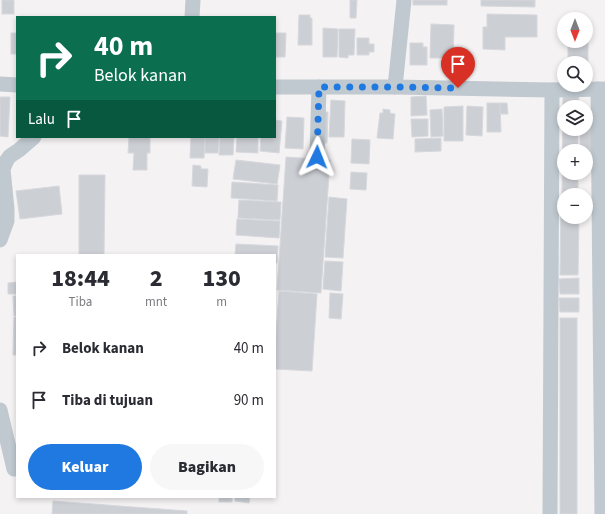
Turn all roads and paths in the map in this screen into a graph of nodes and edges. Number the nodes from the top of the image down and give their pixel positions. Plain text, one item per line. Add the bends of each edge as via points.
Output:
1 (193, 0) edge
2 (404, 0) edge
3 (192, 16) edge
4 (0, 84) edge
5 (16, 85) edge
6 (276, 87) edge
7 (319, 87) junction
8 (395, 87) junction
9 (602, 89) edge
10 (552, 90) junction
11 (33, 138) edge
12 (317, 157) dead end
13 (0, 240) edge
14 (0, 410) edge
15 (14, 469) dead end
16 (550, 514) edge
17 (602, 514) edge

1 - 3 street
2 - 8 street
4 - 5 street
6 - 7 street
7 - 8 street
7 - 12 street
8 - 10 street
9 - 10 street
9 - 17 street
10 - 16 street
11 - 13 street via 6,160 3,169 7,221
14 - 15 street

